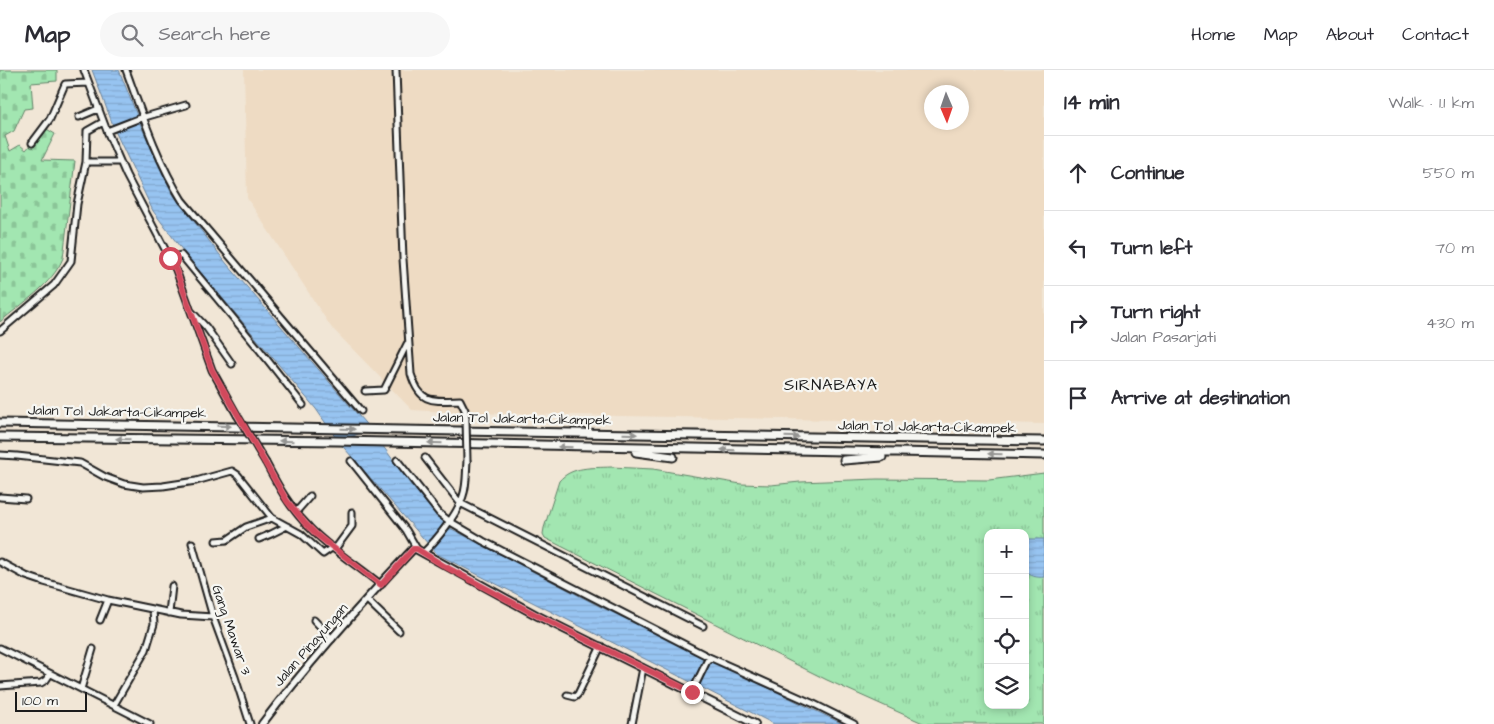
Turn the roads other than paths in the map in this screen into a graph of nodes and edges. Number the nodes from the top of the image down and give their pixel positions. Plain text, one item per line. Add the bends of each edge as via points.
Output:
1 (84, 70) edge
2 (126, 70) edge
3 (396, 70) edge
4 (88, 83) junction
5 (186, 105) dead end
6 (98, 109) junction
7 (79, 117) dead end
8 (141, 118) junction
9 (103, 122) junction
10 (107, 131) junction
11 (32, 143) dead end
12 (86, 162) junction
13 (120, 162) junction
14 (170, 258) junction
15 (191, 311) junction
16 (0, 331) edge
17 (408, 341) junction
18 (232, 364) dead end
19 (366, 391) dead end
20 (303, 404) dead end
21 (360, 411) dead end
22 (0, 423) edge
23 (0, 437) edge
24 (1044, 441) edge
25 (618, 448) junction
26 (922, 454) junction
27 (0, 455) edge
28 (1044, 455) edge
29 (673, 456) dead end
30 (425, 458) dead end
31 (397, 460) dead end
32 (844, 460) dead end
33 (351, 461) dead end
34 (310, 496) dead end
35 (0, 497) edge
36 (26, 499) dead end
37 (460, 503) junction
38 (296, 512) junction
39 (352, 512) dead end
40 (272, 518) junction
41 (448, 523) junction
42 (287, 526) junction
43 (259, 539) dead end
44 (216, 540) dead end
45 (192, 543) dead end
46 (334, 548) junction
47 (421, 549) junction
48 (0, 562) edge
49 (381, 585) junction
50 (172, 586) dead end
51 (108, 600) junction
52 (367, 600) junction
53 (153, 610) junction
54 (169, 613) junction
55 (213, 617) junction
56 (100, 620) dead end
57 (314, 620) dead end
58 (703, 626) dead end
59 (398, 631) dead end
60 (332, 639) junction
61 (601, 646) junction
62 (0, 648) edge
63 (93, 649) dead end
64 (709, 657) junction
65 (643, 668) junction
66 (50, 674) junction
67 (0, 686) edge
68 (81, 689) junction
69 (692, 692) junction
70 (567, 695) dead end
71 (114, 706) junction
72 (747, 722) edge
73 (150, 724) edge
74 (250, 724) edge
75 (262, 724) edge
76 (632, 724) edge
77 (755, 724) edge
78 (854, 724) edge

1 - 4 street
2 - 8 street
3 - 17 street
4 - 6 street
4 - 11 street via 65,84 50,119
5 - 8 street
6 - 7 street
6 - 9 street
8 - 10 street
8 - 21 street via 182,200
9 - 10 street
9 - 12 street via 87,131
10 - 13 street
12 - 13 street
12 - 16 street via 77,204 71,261 54,285
13 - 14 street
14 - 15 street
14 - 20 street via 181,255
15 - 18 street
15 - 38 street, bridge via 212,370 281,492
17 - 19 street via 384,390
17 - 37 street, bridge via 411,374 418,391 431,400 460,400 465,410 467,460 464,494
22 -> 24 highway, Jalan Tol Jakarta–Cikampek
25 -> 23 highway, Jalan Tol Jakarta–Cikampek
26 -> 25 highway, Jalan Tol Jakarta–Cikampek
25 - 29 highway
28 -> 26 highway, Jalan Tol Jakarta–Cikampek
26 - 32 highway
27 - 40 street via 80,463 112,480 143,487 196,481 232,471
30 - 37 street
31 - 41 street
33 - 47 street
34 - 38 street
35 - 36 street
37 - 41 street
37 - 58 street
38 - 46 street
39 - 46 street via 352,526
40 - 42 street
40 - 44 street via 246,527 227,540
41 - 47 street
41 - 64 street
42 - 43 street
42 - 46 street via 323,554
45 - 55 street, Gang Mawar 3
46 - 49 street
47 - 49 main road, Jalan Pinayungan via 413,549
47 - 61 main road via 538,616
48 - 51 street via 26,576
49 - 52 main road, Jalan Pinayungan
50 - 54 street
51 - 53 street
51 - 56 street
52 - 59 street
52 - 60 main road, Jalan Pinayungan
53 - 54 street
53 - 71 street via 154,624 146,650
54 - 55 street
55 - 74 street, Gang Mawar 3
57 - 60 street
60 - 75 main road, Jalan Pinayungan
61 - 65 main road
61 - 70 street via 578,694 575,697
62 - 66 street
63 - 68 street
64 - 69 street
64 - 78 street
65 - 69 main road
65 - 76 street
66 - 67 street via 41,683
66 - 68 street
68 - 71 street
69 - 72 main road
71 - 73 street
72 - 77 main road

